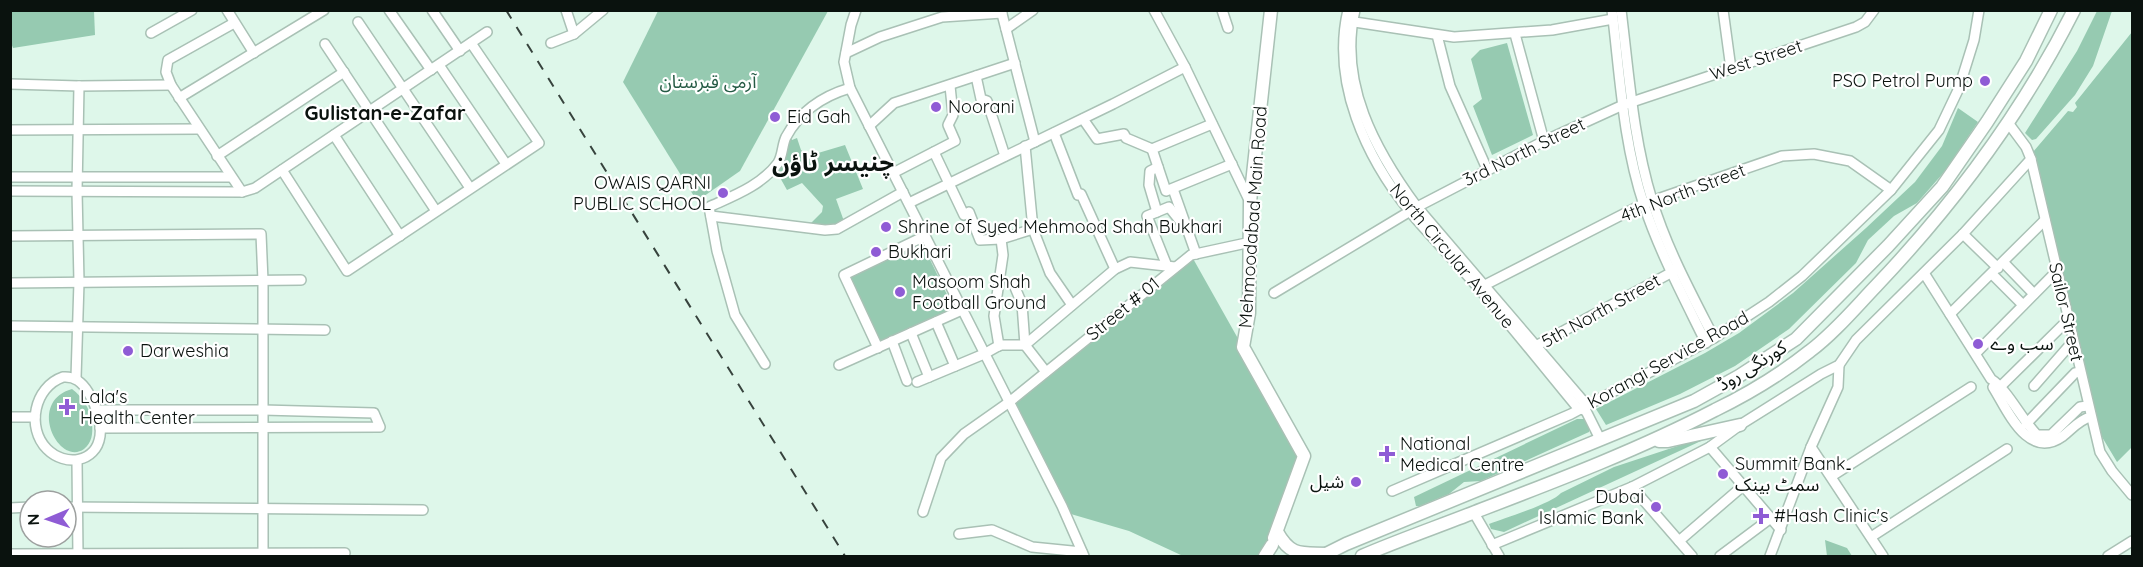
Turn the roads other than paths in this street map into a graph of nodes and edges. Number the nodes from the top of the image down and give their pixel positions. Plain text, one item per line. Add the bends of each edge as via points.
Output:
1 (192, 10) edge
2 (324, 10) edge
3 (389, 10) edge
4 (432, 10) edge
5 (566, 10) edge
6 (603, 10) edge
7 (856, 10) edge
8 (1033, 10) edge
9 (1154, 10) edge
10 (1222, 10) edge
11 (1271, 10) edge
12 (1348, 10) edge
13 (1355, 10) edge
14 (1621, 10) edge
15 (1723, 10) edge
16 (1874, 10) edge
17 (1979, 10) edge
18 (2051, 10) edge
19 (2074, 10) edge
20 (2084, 10) edge
21 (228, 11) edge
22 (1001, 12) edge
23 (968, 13) edge
24 (1612, 15) edge
25 (234, 22) junction
26 (358, 22) dead end
27 (1349, 22) junction
28 (1228, 28) dead end
29 (1006, 29) junction
30 (2063, 31) junction
31 (487, 32) dead end
32 (151, 33) dead end
33 (574, 34) junction
34 (1515, 34) junction
35 (1437, 35) junction
36 (471, 43) junction
37 (325, 44) dead end
38 (551, 44) dead end
39 (460, 51) junction
40 (846, 52) junction
41 (254, 53) junction
42 (1015, 63) junction
43 (435, 67) junction
44 (1185, 67) junction
45 (1731, 69) junction
46 (344, 72) junction
47 (976, 76) junction
48 (10, 84) edge
49 (171, 85) junction
50 (79, 86) junction
51 (950, 86) junction
52 (850, 87) junction
53 (403, 89) junction
54 (179, 98) junction
55 (1628, 104) junction
56 (370, 111) junction
57 (1083, 119) junction
58 (1212, 124) junction
59 (2009, 124) junction
60 (869, 126) junction
61 (78, 128) junction
62 (199, 129) junction
63 (10, 130) edge
64 (1054, 133) junction
65 (334, 135) junction
66 (1544, 141) junction
67 (1035, 142) junction
68 (1026, 146) junction
69 (1152, 149) junction
70 (934, 152) junction
71 (217, 156) junction
72 (1005, 156) junction
73 (2031, 159) junction
74 (506, 164) junction
75 (1232, 164) junction
76 (1158, 167) junction
77 (282, 170) junction
78 (1487, 170) junction
79 (893, 173) junction
80 (78, 176) junction
81 (10, 177) edge
82 (231, 177) junction
83 (950, 183) junction
84 (470, 189) junction
85 (1173, 189) junction
86 (1891, 190) junction
87 (10, 191) edge
88 (77, 191) junction
89 (242, 192) junction
90 (903, 192) junction
91 (1250, 202) junction
92 (1648, 202) junction
93 (909, 203) junction
94 (1413, 209) junction
95 (436, 211) junction
96 (1157, 212) junction
97 (711, 216) junction
98 (2045, 220) junction
99 (1033, 229) junction
100 (1188, 231) junction
101 (1963, 234) junction
102 (10, 236) edge
103 (80, 236) junction
104 (400, 236) junction
105 (925, 236) junction
106 (1001, 239) junction
107 (1251, 242) junction
108 (1196, 254) junction
109 (1171, 266) junction
110 (1115, 268) junction
111 (1998, 268) junction
112 (1675, 271) junction
113 (2057, 271) junction
114 (1924, 273) junction
115 (301, 280) dead end
116 (263, 281) junction
117 (79, 282) junction
118 (10, 283) edge
119 (1014, 285) dead end
120 (1481, 286) junction
121 (1274, 293) dead end
122 (2034, 294) junction
123 (1072, 305) junction
124 (2023, 305) junction
125 (962, 310) junction
126 (1950, 314) junction
127 (2069, 319) junction
128 (936, 322) junction
129 (10, 326) edge
130 (78, 327) junction
131 (263, 330) junction
132 (325, 330) dead end
133 (911, 333) junction
134 (1710, 340) junction
135 (892, 341) junction
136 (1025, 345) junction
137 (2074, 345) junction
138 (999, 346) junction
139 (878, 348) junction
140 (1533, 348) junction
141 (1976, 353) junction
142 (984, 354) junction
143 (765, 363) dead end
144 (1839, 364) junction
145 (839, 365) dead end
146 (955, 366) junction
147 (1046, 372) junction
148 (2080, 372) junction
149 (1821, 374) junction
150 (929, 377) junction
151 (76, 378) junction
152 (1991, 379) junction
153 (2034, 386) dead end
154 (1838, 387) junction
155 (1971, 387) dead end
156 (2000, 387) junction
157 (1008, 403) junction
158 (2087, 406) junction
159 (1584, 409) junction
160 (97, 410) junction
161 (263, 410) junction
162 (10, 417) edge
163 (35, 417) junction
164 (2090, 417) junction
165 (2026, 423) junction
166 (1740, 425) junction
167 (263, 427) junction
168 (100, 428) junction
169 (1600, 439) junction
170 (1652, 440) junction
171 (1710, 447) junction
172 (1812, 447) junction
173 (2007, 448) dead end
174 (78, 461) junction
175 (1832, 476) junction
176 (1744, 485) junction
177 (1632, 487) junction
178 (78, 489) edge
179 (1392, 491) dead end
180 (2133, 495) edge
181 (78, 507) edge
182 (263, 508) junction
183 (423, 510) dead end
184 (923, 512) dead end
185 (1474, 513) junction
186 (1771, 518) junction
187 (1781, 530) junction
188 (959, 534) dead end
189 (1870, 537) junction
190 (1679, 541) junction
191 (2133, 541) edge
192 (1026, 544) junction
193 (1492, 545) junction
194 (1272, 546) edge
195 (345, 553) dead end
196 (10, 554) edge
197 (78, 554) edge
198 (1083, 554) edge
199 (263, 555) edge
200 (1325, 555) edge
201 (1027, 556) edge
202 (1362, 556) edge
203 (1499, 556) edge
204 (1692, 556) edge
205 (1720, 556) edge
206 (1770, 556) edge
207 (1883, 556) edge
208 (2108, 556) edge

1 - 32 street
2 - 41 street
3 - 43 street
4 - 39 street
5 - 33 street
6 - 33 street
7 - 40 street
8 - 29 street
9 - 44 street
10 - 28 street
11 - 91 main road, Mehmoodabad Main Road
12 - 27 street, North Circular Avenue
13 - 27 street, North Circular Avenue
14 - 55 street
15 - 45 street
16 - 45 street, West Street via 1856,27
17 - 86 street, Korangi Service Road via 1959,88 1939,130
18 - 169 main road, کورنگی روڈ via 2021,69 1942,187 1796,339 1694,401
19 - 30 main road, کورنگی روڈ
20 - 30 main road
21 - 25 street
22 - 23 street
22 - 29 street
23 - 40 street via 914,25
24 - 34 street via 1552,30
24 - 55 street
25 - 41 street
25 - 49 street via 168,60 166,72
26 - 53 street
27 - 35 street
27 - 94 street, North Circular Avenue via 1343,51 1354,111 1377,161
29 - 42 street
30 - 59 main road, کورنگی روڈ
31 - 36 street
33 - 38 street
34 - 35 street
34 - 66 street
35 - 78 street via 1450,86
36 - 39 street
36 - 74 street via 539,143
37 - 46 street
39 - 43 street
40 - 52 street via 844,62
41 - 54 street
42 - 47 street
42 - 67 street
43 - 53 street
43 - 74 street
44 - 57 street
44 - 58 street
45 - 55 street, West Street
46 - 56 street
46 - 71 street
47 - 51 street
47 - 72 street via 981,99 987,101
48 - 50 street
49 - 50 street
49 - 54 street
50 - 61 street
51 - 60 street via 894,103
51 - 70 street via 953,115 948,124 955,141
52 - 60 street
52 - 97 street via 817,101 806,111 786,137 779,162 752,187 709,207
53 - 56 street
53 - 84 street
54 - 62 street
55 - 66 street, 3rd North Street
55 - 92 street
56 - 65 street
56 - 95 street
57 - 64 street
57 - 69 street via 1097,139 1124,134
58 - 69 street
58 - 75 street
59 - 73 street, Sailor Street
59 - 170 main road, کورنگی روڈ via 1928,230 1812,350 1767,382
60 - 79 street
61 - 62 street
61 - 63 street
61 - 80 street
62 - 71 street
64 - 67 street
64 - 110 street via 1078,195 1081,194
65 - 77 street
65 - 104 street
66 - 78 street, 3rd North Street
67 - 68 street
68 - 72 street
68 - 99 street
69 - 76 street
70 - 79 street
70 - 83 street
71 - 82 street
72 - 83 street
73 - 98 street, Sailor Street
73 - 101 street
74 - 84 street
75 - 85 street
75 - 91 street
76 - 85 street via 1166,191
76 - 96 street via 1150,171 1149,185
77 - 89 street
77 - 104 street via 348,271
78 - 94 street, 3rd North Street
79 - 90 street
80 - 81 street
80 - 82 street
80 - 88 street
82 - 89 street
83 - 93 street
83 - 106 street via 964,215 969,212 980,240
84 - 95 street
85 - 100 street
86 - 92 street, 4th North Street via 1850,160 1814,154 1782,156
86 - 134 street, Korangi Service Road via 1802,276
87 - 88 street
88 - 89 street
88 - 103 street
90 - 93 street
90 - 97 street via 837,229
91 - 107 main road, Mehmoodabad Main Road
92 - 112 street
92 - 120 street, 4th North Street
93 - 105 street
94 - 120 street, North Circular Avenue
94 - 121 street, 3rd North Street
95 - 104 street
96 - 100 street via 1168,207
96 - 109 street via 1148,216
97 - 143 street via 735,315
98 - 111 street
98 - 113 street, Sailor Street
99 - 106 street
99 - 123 street via 1050,273
100 - 108 street
101 - 111 street
101 - 114 street
102 - 103 street
103 - 116 street via 261,234
103 - 117 street
105 - 125 street
105 - 139 street via 844,275
106 - 138 street via 1003,255 994,315
107 - 108 street, Street # 01
107 - 194 main road, Mehmoodabad Main Road via 1249,313 1242,346 1304,456
108 - 109 street, Street # 01
109 - 110 street via 1130,262
109 - 147 street, Street # 01
110 - 123 street
111 - 122 street
111 - 124 street
111 - 126 street
112 - 134 street
112 - 140 street, 5th North Street
113 - 122 street
113 - 127 street, Sailor Street
114 - 126 street
114 - 144 street via 1856,340
115 - 116 street
116 - 117 street
116 - 131 street
117 - 118 street
117 - 130 street
119 - 136 street via 1022,304
120 - 140 street, North Circular Avenue
122 - 124 street
123 - 136 street
124 - 141 street
125 - 128 street
125 - 142 street
126 - 141 street
127 - 137 street, Sailor Street
127 - 156 street
128 - 133 street
128 - 146 street
129 - 130 street
130 - 131 street
130 - 151 street
131 - 132 street
131 - 161 street
133 - 135 street
133 - 150 street
134 - 159 street, Korangi Service Road
135 - 139 street
135 - 150 street via 912,382
136 - 138 street
136 - 147 street
137 - 148 street, Sailor Street
137 - 153 street
138 - 142 street
139 - 145 street
140 - 159 street, North Circular Avenue
141 - 152 street
142 - 146 street
142 - 157 street
144 - 149 street
144 - 154 street
146 - 150 street
147 - 157 street, Street # 01
148 - 158 street, Sailor Street
148 - 165 street
149 - 154 street
149 - 166 street
151 - 160 street
151 - 163 street via 63,377 47,387 36,406
152 - 156 street
152 - 164 street via 2020,430 2038,443 2052,443
154 - 172 street
155 - 175 street
156 - 165 street
157 - 184 street, Street # 01 via 964,434 941,458
157 - 198 street
158 - 164 street, Sailor Street
158 - 165 street via 2080,407 2046,437 2037,435
159 - 169 street, North Circular Avenue
159 - 179 street, Korangi Service Road
160 - 161 street
160 - 168 street
161 - 167 street
161 - 167 street via 374,413 380,427
162 - 163 street
163 - 174 street via 39,438 47,449 66,460
164 - 180 street, Sailor Street via 2105,463
166 - 170 main road via 1668,441
166 - 171 street
167 - 168 street
167 - 182 street
168 - 174 street via 100,439 94,449
169 - 200 main road, کورنگی روڈ
170 - 185 main road, کورنگی روڈ
171 - 176 street
171 - 177 street
172 - 175 street
172 - 187 street
173 - 189 street
174 - 178 street
175 - 189 street
176 - 186 street
176 - 190 street
177 - 190 street
177 - 193 street
181 - 182 street
182 - 183 street
182 - 199 street
185 - 193 street
185 - 202 main road, کورنگی روڈ
186 - 187 street
186 - 205 street
187 - 206 street
188 - 192 street via 992,530
189 - 207 street
190 - 204 street
191 - 208 street
192 - 198 street
192 - 201 street
193 - 203 street
194 - 200 main road
195 - 199 street
196 - 197 street
197 - 199 street

